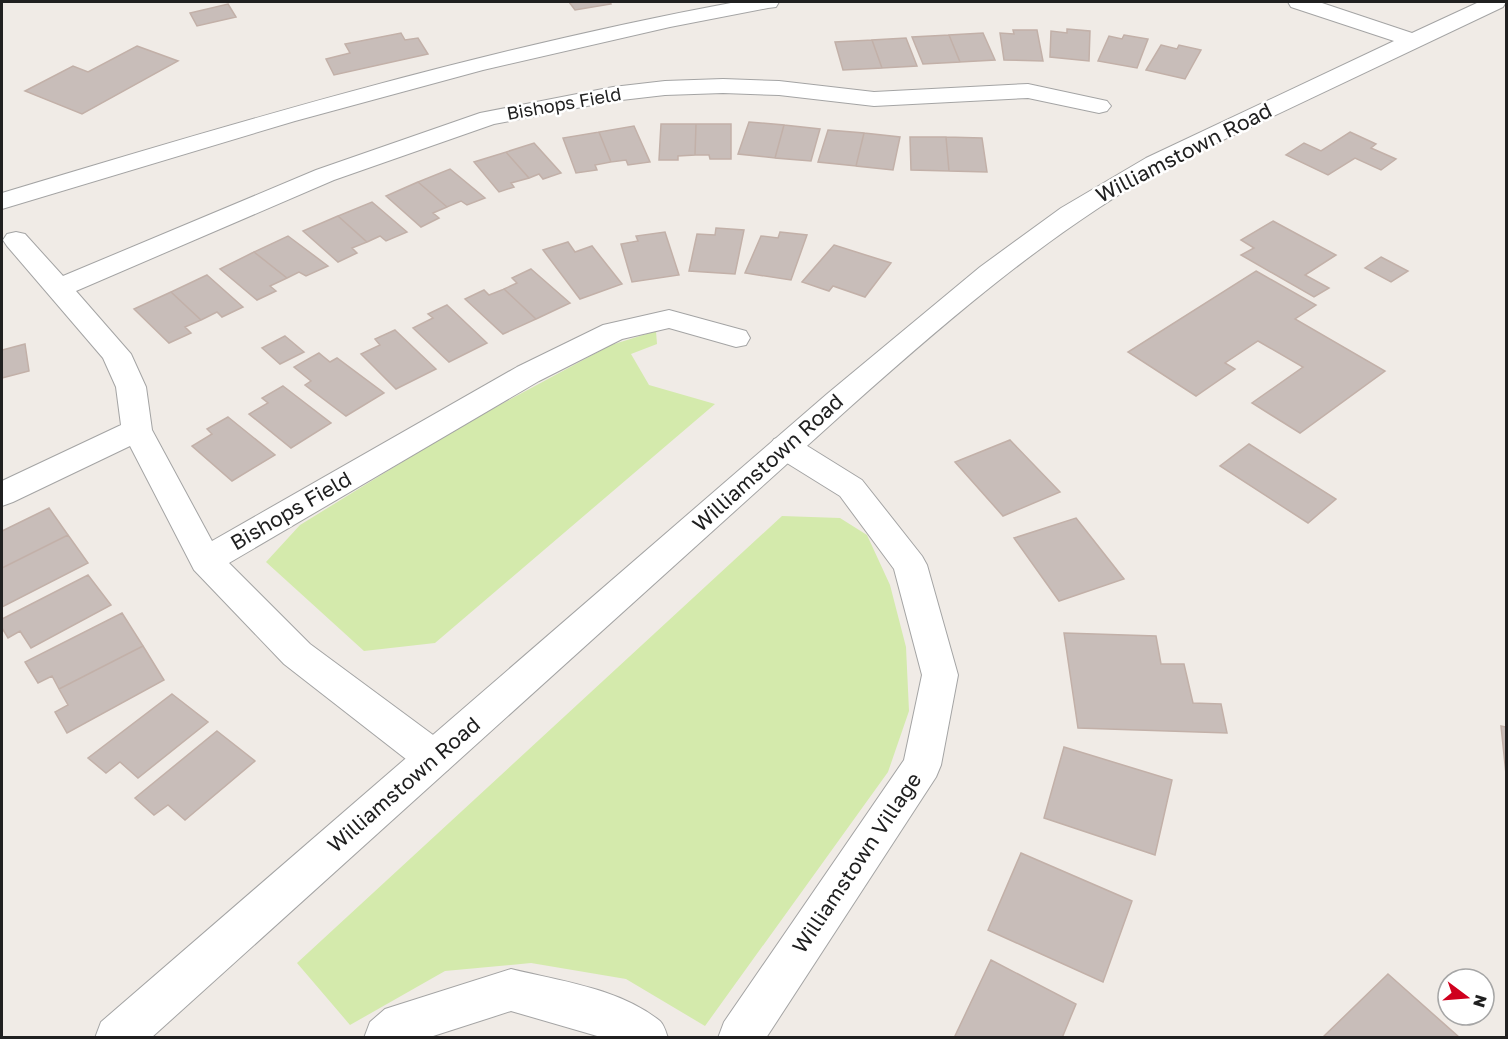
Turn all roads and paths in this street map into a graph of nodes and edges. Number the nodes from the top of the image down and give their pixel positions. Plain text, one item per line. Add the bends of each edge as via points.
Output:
1 (768, 2) edge
2 (1299, 2) edge
3 (1495, 2) edge
4 (1414, 41) junction
5 (1099, 106) dead end
6 (2, 201) edge
7 (15, 240) dead end
8 (59, 288) junction
9 (736, 338) dead end
10 (137, 430) junction
11 (785, 447) junction
12 (2, 494) edge
13 (206, 561) junction
14 (434, 758) junction
15 (117, 1038) edge
16 (386, 1038) edge
17 (646, 1038) edge
18 (740, 1038) edge

1 - 6 street via 608,34 361,94
2 - 4 street
3 - 4 street, Williamstown Road
4 - 11 street, Williamstown Road via 1178,151 1104,191 978,283
5 - 8 street, Bishops Field via 1028,91 874,99 723,86 613,94 488,118 325,175
7 - 8 street, Bishops Field
8 - 10 street, Bishops Field via 116,354 131,387
9 - 13 street, Bishops Field via 669,319 614,332 528,374
10 - 12 street
10 - 13 street, Bishops Field
11 - 14 street, Williamstown Road
11 - 18 street, Williamstown Village via 850,488 910,565 940,675 922,765
13 - 14 street, Bishops Field via 297,654
14 - 15 street, Williamstown Road
16 - 17 street via 400,1024 511,990 608,1015

